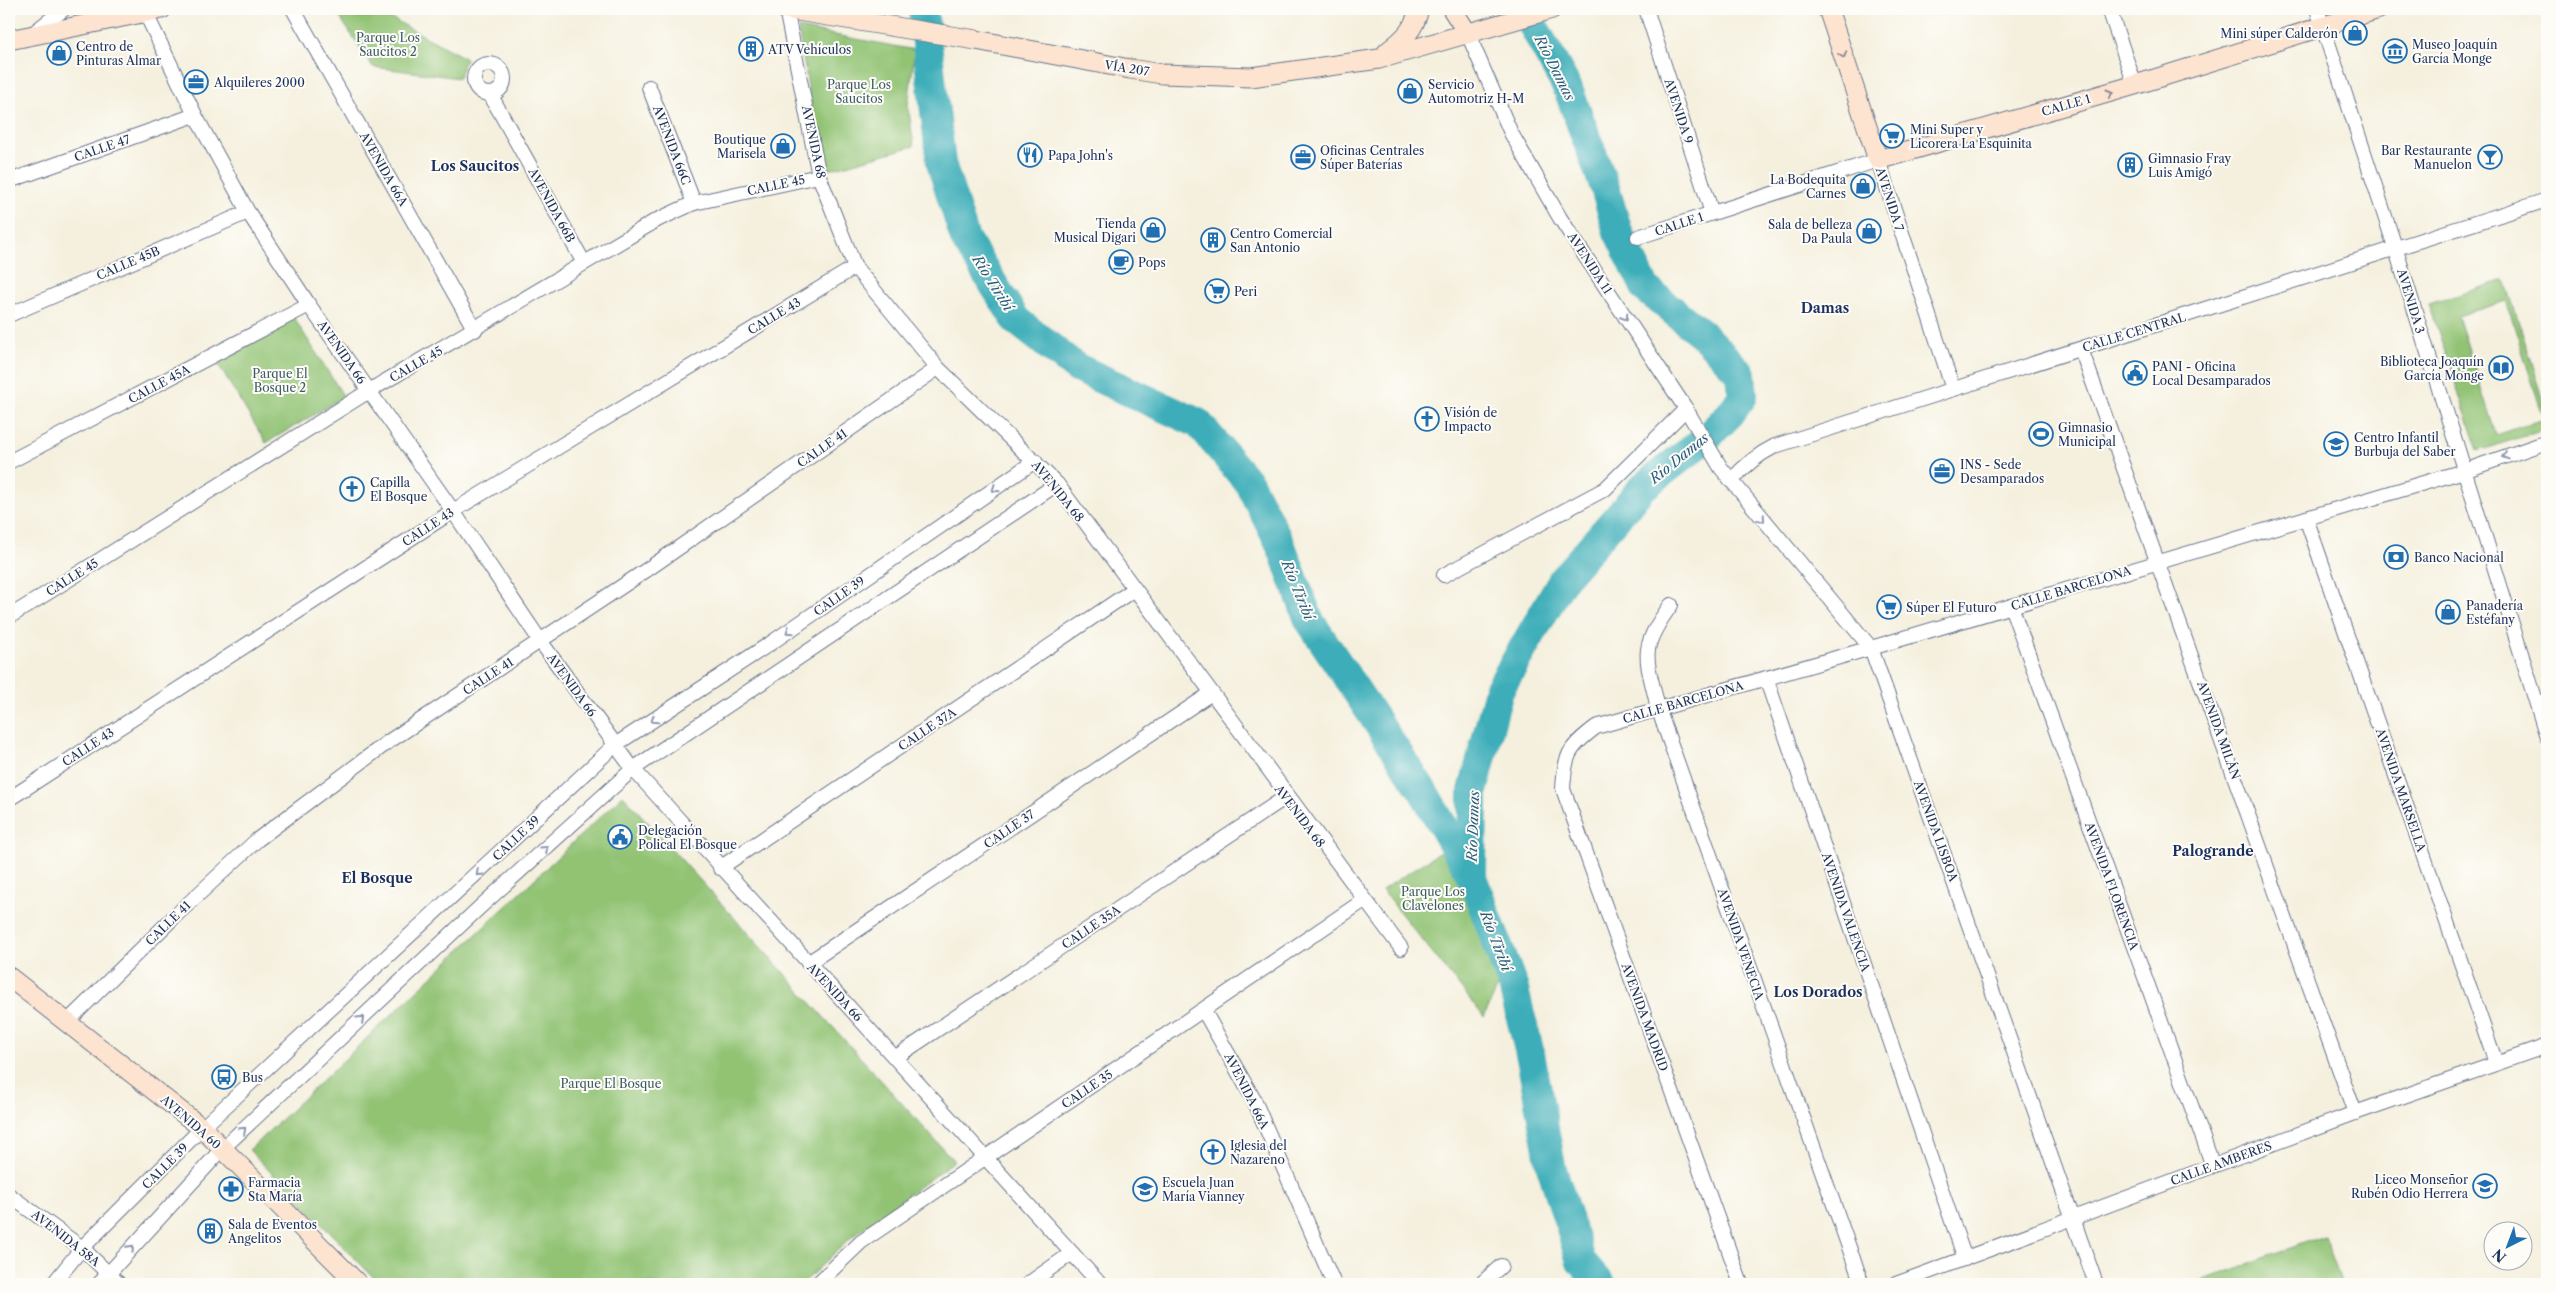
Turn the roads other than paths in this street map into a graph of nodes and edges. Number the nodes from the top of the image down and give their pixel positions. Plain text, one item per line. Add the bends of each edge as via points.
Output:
1 (64, 9) edge
2 (293, 9) edge
3 (785, 9) edge
4 (1419, 9) edge
5 (1452, 9) edge
6 (1552, 9) edge
7 (1646, 9) edge
8 (1828, 9) edge
9 (2109, 9) edge
10 (2317, 9) edge
11 (2379, 9) edge
12 (153, 10) edge
13 (2323, 27) junction
14 (32, 34) junction
15 (1468, 34) junction
16 (9, 40) edge
17 (1379, 59) junction
18 (2135, 86) junction
19 (649, 87) dead end
20 (490, 94) dead end
21 (195, 115) junction
22 (1878, 160) junction
23 (819, 176) junction
24 (9, 181) edge
25 (2547, 200) edge
26 (694, 203) junction
27 (248, 212) junction
28 (1712, 213) junction
29 (1638, 237) dead end
30 (2396, 250) junction
31 (584, 263) junction
32 (855, 267) junction
33 (309, 305) junction
34 (9, 315) edge
35 (475, 330) junction
36 (2081, 348) junction
37 (938, 368) junction
38 (1952, 389) junction
39 (370, 391) junction
40 (1686, 409) junction
41 (2547, 442) edge
42 (1035, 461) junction
43 (9, 462) edge
44 (2464, 471) junction
45 (1731, 481) junction
46 (1056, 484) junction
47 (453, 511) junction
48 (2306, 518) junction
49 (2159, 562) junction
50 (1444, 575) dead end
51 (1133, 590) junction
52 (1672, 605) dead end
53 (2011, 606) junction
54 (9, 617) edge
55 (541, 642) junction
56 (1870, 648) junction
57 (1766, 678) junction
58 (1210, 694) junction
59 (1658, 708) junction
60 (2547, 736) edge
61 (616, 745) junction
62 (1570, 749) joint
63 (633, 769) junction
64 (1286, 797) junction
65 (9, 799) edge
66 (720, 868) junction
67 (1363, 901) junction
68 (1400, 948) dead end
69 (808, 963) junction
70 (9, 977) edge
71 (1204, 1010) junction
72 (68, 1021) junction
73 (2547, 1046) edge
74 (896, 1057) junction
75 (2496, 1063) junction
76 (2355, 1113) junction
77 (202, 1128) junction
78 (223, 1148) junction
79 (984, 1157) junction
80 (2213, 1166) junction
81 (9, 1195) edge
82 (2074, 1218) junction
83 (82, 1248) junction
84 (1072, 1253) junction
85 (1965, 1260) junction
86 (1501, 1266) dead end
87 (108, 1272) junction
88 (53, 1284) edge
89 (99, 1284) edge
90 (120, 1284) edge
91 (358, 1284) edge
92 (817, 1284) edge
93 (1028, 1284) edge
94 (1100, 1284) edge
95 (1334, 1284) edge
96 (1481, 1284) edge
97 (1742, 1284) edge
98 (1862, 1284) edge
99 (1896, 1284) edge
100 (2096, 1284) edge

1 - 14 street
2 - 35 street, AVENIDA 66A
3 - 17 main road, VÍA 207 via 1162,74 1251,76
3 - 23 street, AVENIDA 68
4 - 17 main road via 1407,37
5 - 15 main road
6 - 15 main road, VÍA 207
7 - 28 street, AVENIDA 9
8 -> 22 main road, AVENIDA 7
9 - 18 street
10 - 13 street, AVENIDA 3
11 - 13 main road, CALLE 1
12 - 14 main road
12 - 21 street, AVENIDA 66
13 - 18 main road, CALLE 1
13 - 30 street, AVENIDA 3
14 - 16 main road
15 - 17 main road, VÍA 207
15 -> 40 street, AVENIDA 11 via 1511,133 1560,218
22 -> 18 main road, CALLE 1
19 - 26 street, AVENIDA 66C
20 - 31 street, AVENIDA 66B
21 - 24 street, CALLE 47
21 - 27 street, AVENIDA 66
22 - 28 street, CALLE 1
22 - 38 street, AVENIDA 7
23 - 26 street, CALLE 45
23 - 32 street, AVENIDA 68
25 - 30 street, CALLE CENTRAL
26 - 31 street, CALLE 45 via 657,220
27 - 33 street, AVENIDA 66
27 - 34 street, CALLE 45B
28 - 29 street, CALLE 1
30 - 36 street, CALLE CENTRAL
30 - 44 street, AVENIDA 3
31 - 35 street, CALLE 45
32 - 37 street, AVENIDA 68
32 - 47 street, CALLE 43
33 - 39 street, AVENIDA 66
33 - 43 street, CALLE 45A
35 - 39 street, CALLE 45
36 - 38 street, CALLE CENTRAL
36 - 49 street, AVENIDA MILÁN
37 - 42 street, AVENIDA 68
37 - 55 street, CALLE 41
38 - 45 street, CALLE CENTRAL via 1775,446 1747,463
39 - 47 street, AVENIDA 66
39 - 54 street, CALLE 45
40 - 45 street, AVENIDA 11
40 - 50 street via 1605,488
41 -> 44 street, CALLE BARCELONA
42 - 46 street, AVENIDA 68
42 -> 61 street, CALLE 39 via 771,644
44 - 48 street, CALLE BARCELONA
44 - 60 street, AVENIDA 3
45 -> 56 street, AVENIDA LISBOA
46 - 51 street, AVENIDA 68
46 - 63 street
47 - 55 street, AVENIDA 66
47 - 65 street, CALLE 43
48 - 49 street, CALLE BARCELONA
48 - 75 street, AVENIDA MARSELLA
49 - 53 street, CALLE BARCELONA
49 - 76 street, AVENIDA MILÁN
51 - 58 street, AVENIDA 68
51 - 66 street, CALLE 37A
52 - 59 street, AVENIDA VENECIA via 1653,630 1647,647 1647,662
53 - 56 street, CALLE BARCELONA
53 - 80 street, AVENIDA FLORENCIA
55 - 61 street, AVENIDA 66
55 - 72 street, CALLE 41 via 388,742 257,840
56 - 57 street, CALLE BARCELONA
56 - 82 street, AVENIDA LISBOA
57 - 59 street, CALLE BARCELONA
57 - 85 street, AVENIDA VALENCIA
58 - 64 street, AVENIDA 68
58 - 69 street, CALLE 37
59 - 62 street, CALLE BARCELONA via 1596,727
59 - 98 street, AVENIDA VENECIA
61 - 63 street, AVENIDA 66
61 -> 77 street, CALLE 39
62 - 97 street, AVENIDA MADRID via 1563,789
63 - 66 street, AVENIDA 66
78 -> 63 street via 480,907
64 - 67 street, AVENIDA 68
64 - 74 street, CALLE 35A
66 - 69 street, AVENIDA 66
67 - 68 street, AVENIDA 68
67 - 71 street, CALLE 35
69 - 74 street, AVENIDA 66
70 - 72 main road, AVENIDA 60
71 - 79 street, CALLE 35
71 - 95 street, AVENIDA 66A via 1254,1100
72 - 77 main road, AVENIDA 60
73 - 75 street, CALLE AMBERES
74 - 79 street, AVENIDA 66
75 - 76 street, CALLE AMBERES
76 - 80 street, CALLE AMBERES
77 - 78 main road, AVENIDA 60
77 - 83 street, CALLE 39
87 -> 78 street
78 - 91 main road, AVENIDA 60
79 - 84 street, AVENIDA 66
79 - 92 street, CALLE 35 via 861,1242
80 - 82 street, CALLE AMBERES
81 - 83 street, AVENIDA 58A
82 - 85 street, CALLE AMBERES
82 - 100 street
83 - 87 street, AVENIDA 58A
83 - 88 street, CALLE 39
84 - 93 street
84 - 94 street, AVENIDA 66
85 - 99 street, CALLE AMBERES
86 - 96 street
87 - 89 street
87 - 90 street, AVENIDA 58A

